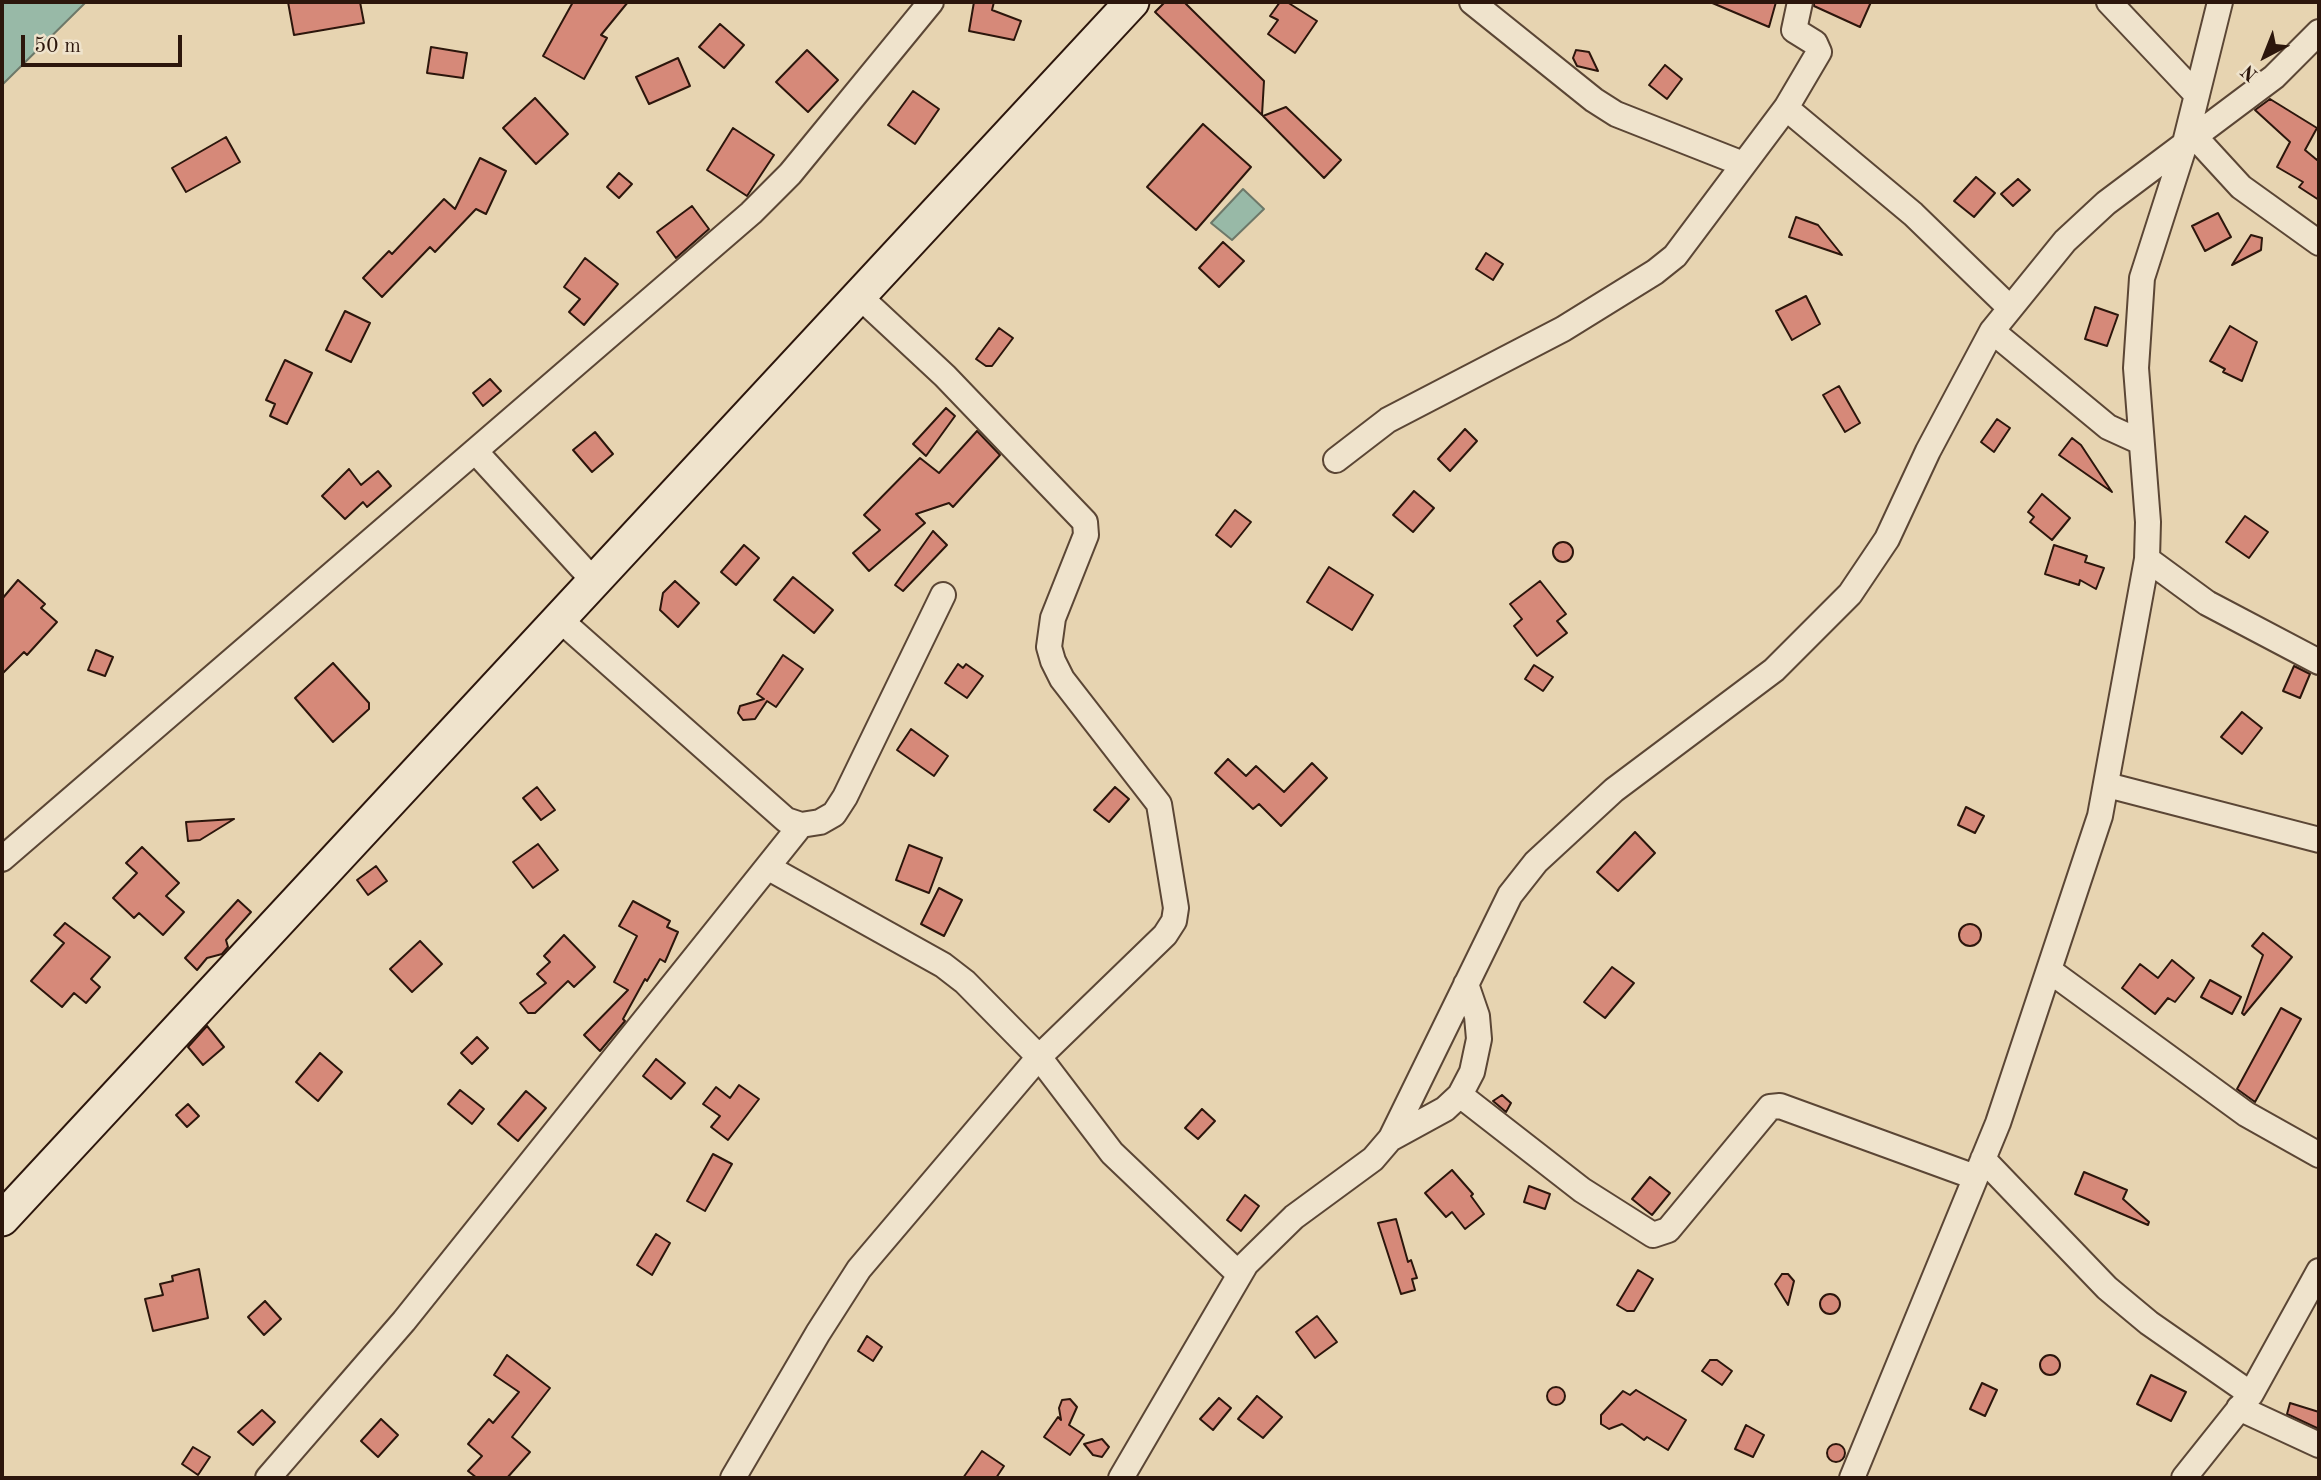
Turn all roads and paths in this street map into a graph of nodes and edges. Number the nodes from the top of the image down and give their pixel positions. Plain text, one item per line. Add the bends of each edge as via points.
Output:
1 (931, 2) edge
2 (1132, 2) edge
3 (1472, 2) edge
4 (1800, 2) edge
5 (2109, 2) edge
6 (2220, 2) edge
7 (2319, 32) edge
8 (2197, 95) junction
9 (1786, 108) junction
10 (2190, 142) junction
11 (1743, 164) junction
12 (2319, 243) edge
13 (859, 296) junction
14 (2010, 309) junction
15 (1992, 331) junction
16 (2141, 442) junction
17 (475, 451) junction
18 (1336, 460) dead end
19 (2147, 559) junction
20 (593, 580) junction
21 (943, 595) dead end
22 (558, 618) junction
23 (2319, 662) edge
24 (2107, 785) junction
25 (801, 825) junction
26 (2319, 840) edge
27 (2, 859) edge
28 (769, 868) junction
29 (2050, 971) junction
30 (1466, 984) junction
31 (1039, 1057) junction
32 (1460, 1095) junction
33 (1391, 1138) junction
34 (2319, 1155) edge
35 (1979, 1168) junction
36 (2, 1219) edge
37 (2319, 1271) edge
38 (1240, 1273) junction
39 (2245, 1401) junction
40 (2319, 1445) edge
41 (268, 1478) edge
42 (733, 1478) edge
43 (1121, 1478) edge
44 (1852, 1478) edge
45 (2184, 1478) edge

1 - 17 street via 790,174 751,213
2 - 13 main road
3 - 11 street via 1616,114
4 - 9 street via 1794,30 1815,43 1819,52
5 - 8 street
6 - 8 street
7 - 10 street via 2274,77
8 - 10 street
9 - 11 street
9 - 14 street via 1913,214
10 - 12 street via 2241,187
10 - 14 street via 2085,220
10 - 16 street via 2142,278 2136,368
11 - 18 street via 1675,256 1655,272 1563,328 1388,421
13 - 20 main road
13 - 31 street via 945,376 1085,522 1086,535 1054,618 1049,647 1062,679 1159,804 1176,908 1174,921
14 - 15 street
15 - 16 street via 2108,427
15 - 30 street via 1927,451 1887,539 1850,594 1774,670 1614,790 1535,862 1510,895
16 - 19 street
17 - 20 street
17 - 27 street
19 - 23 street via 2207,603
19 - 24 street
20 - 22 main road
21 - 25 street via 845,797 834,814
22 - 25 street via 786,820
22 - 36 main road
24 - 26 street
24 - 29 street
25 - 28 street
28 - 31 street via 943,965
28 - 41 street via 404,1321
29 - 34 street via 2246,1114
29 - 35 street
30 - 32 street via 1479,1039 1472,1072
30 - 33 street
31 - 38 street via 1112,1153
31 - 42 street via 859,1269
32 - 33 street via 1445,1109
32 - 35 street via 1581,1190 1653,1235 1668,1230 1770,1107 1780,1106
33 - 38 street via 1373,1159 1286,1223
35 - 39 street via 2107,1288
35 - 44 street
37 - 39 street
38 - 43 street
39 - 40 street
39 - 45 street

